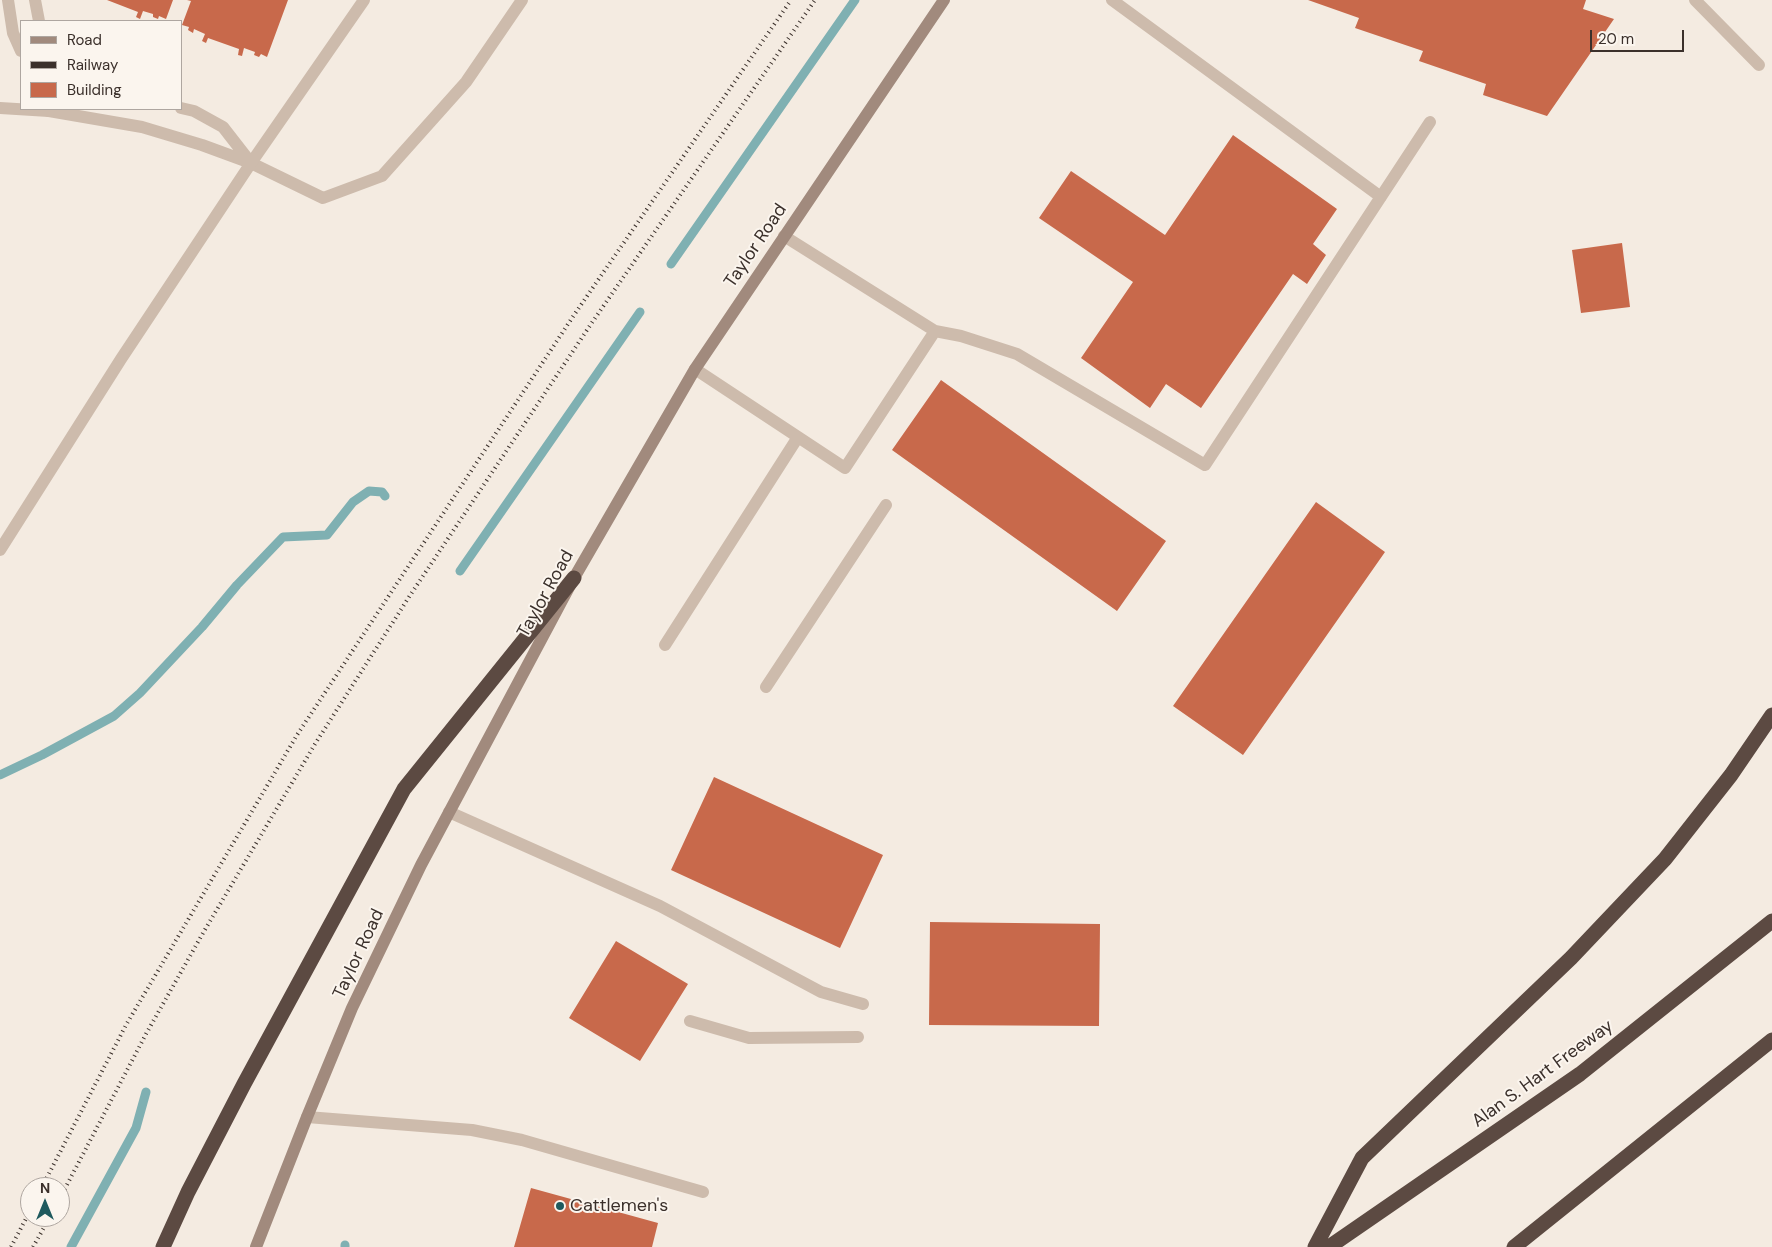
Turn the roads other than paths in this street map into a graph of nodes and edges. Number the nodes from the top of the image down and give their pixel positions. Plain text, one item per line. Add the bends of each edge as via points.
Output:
1 (8, 0) edge
2 (35, 0) edge
3 (364, 0) edge
4 (522, 0) edge
5 (944, 0) edge
6 (1112, 0) edge
7 (1695, 0) edge
8 (39, 20) edge
9 (20, 49) edge
10 (1759, 65) dead end
11 (0, 108) edge
12 (20, 108) edge
13 (182, 108) edge
14 (56, 110) edge
15 (1430, 122) dead end
16 (250, 163) junction
17 (1381, 197) junction
18 (784, 236) junction
19 (935, 331) junction
20 (695, 368) junction
21 (798, 437) junction
22 (886, 505) dead end
23 (0, 550) edge
24 (574, 578) junction
25 (665, 645) dead end
26 (766, 687) dead end
27 (1772, 716) edge
28 (449, 812) junction
29 (1772, 920) edge
30 (863, 1004) dead end
31 (690, 1021) dead end
32 (858, 1037) dead end
33 (1772, 1040) edge
34 (307, 1117) junction
35 (703, 1192) dead end
36 (163, 1247) edge
37 (256, 1247) edge
38 (1315, 1247) edge
39 (1329, 1247) edge
40 (1514, 1247) edge

1 - 9 street via 13,33
2 - 8 street
3 - 16 street
4 - 16 street via 466,82 382,176 323,198
5 - 18 main road, Taylor Road
6 - 17 street
7 - 10 street
11 - 12 street
13 - 16 street via 223,127
14 - 16 street via 142,127
15 - 17 street
16 - 23 street
17 - 19 street via 1204,465 1017,354
18 - 19 street
18 - 20 main road, Taylor Road
19 - 21 street via 845,468
20 - 21 street
20 - 24 main road, Taylor Road
21 - 25 street
22 - 26 street
24 - 28 main road, Taylor Road
24 - 36 highway via 404,789 244,1084
27 - 38 highway via 1731,776 1665,859 1571,958 1362,1158
28 - 30 street via 660,906 821,992
28 - 34 main road, Taylor Road via 352,1008
29 - 39 highway, Alan S. Hart Freeway via 1580,1074
31 - 32 street via 749,1038
33 - 40 highway
34 - 35 street via 472,1130 522,1140
34 - 37 main road, Taylor Road

